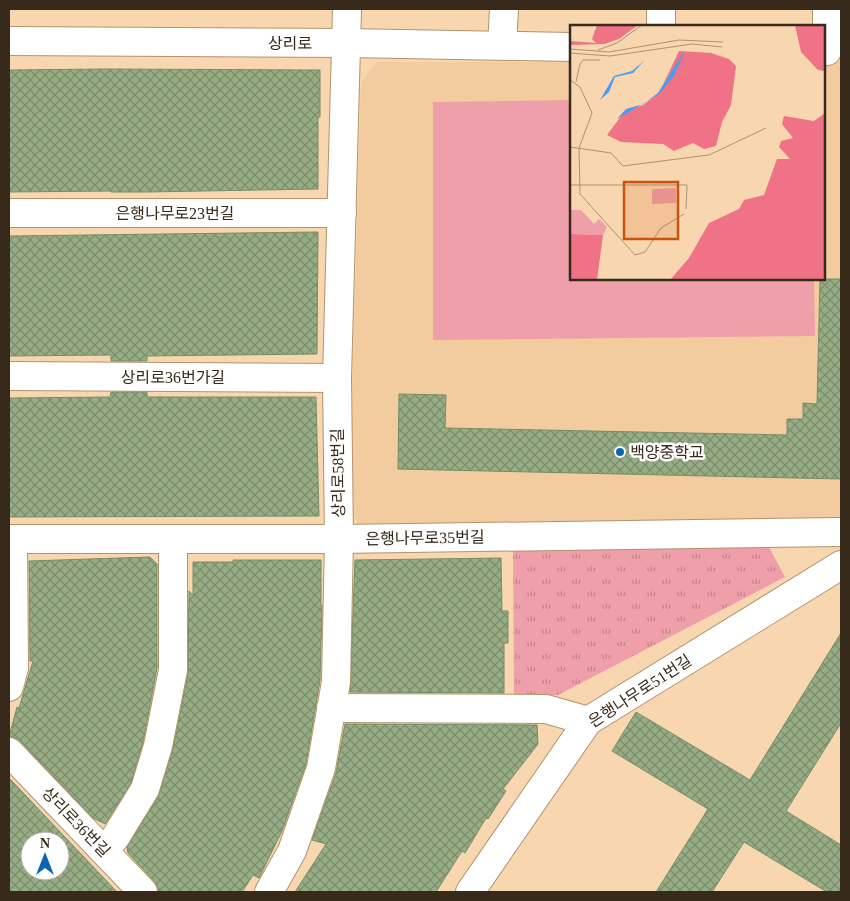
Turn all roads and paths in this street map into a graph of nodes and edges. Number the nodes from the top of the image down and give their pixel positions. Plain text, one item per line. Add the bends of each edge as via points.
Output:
1 (347, 9) edge
2 (504, 9) edge
3 (662, 9) edge
4 (827, 9) edge
5 (662, 25) edge
6 (9, 41) edge
7 (348, 43) junction
8 (502, 46) junction
9 (570, 47) edge
10 (831, 51) edge
11 (9, 213) edge
12 (342, 213) junction
13 (9, 376) edge
14 (337, 378) junction
15 (841, 532) edge
16 (11, 540) edge
17 (174, 540) junction
18 (339, 540) junction
19 (841, 565) edge
20 (9, 687) edge
21 (331, 708) junction
22 (588, 721) junction
23 (9, 752) edge
24 (104, 850) junction
25 (143, 892) edge
26 (269, 892) edge
27 (470, 892) edge

1 - 7 street, 상리로58번길
2 - 8 street
3 - 5 street
4 - 10 street
6 - 7 street, 상리로
7 - 8 street, 상리로
7 - 12 street, 상리로58번길
8 - 9 street, 상리로
11 - 12 street, 은행나무로23번길
12 - 14 street, 상리로58번길
13 - 14 street, 상리로36번가길
14 - 18 street, 상리로58번길
15 - 18 street, 은행나무로35번길
16 - 17 street, 은행나무로35번길
16 - 20 street via 14,668
17 - 18 street, 은행나무로35번길
17 - 24 street via 174,670 158,746 145,789
18 - 21 street, 상리로58번길 via 336,682
19 - 22 street, 은행나무로51번길
21 - 22 street via 546,709
21 - 26 street, 상리로58번길 via 321,768 292,851
22 - 27 street, 은행나무로51번길
23 - 24 street, 상리로36번길
24 - 25 street, 상리로36번길

